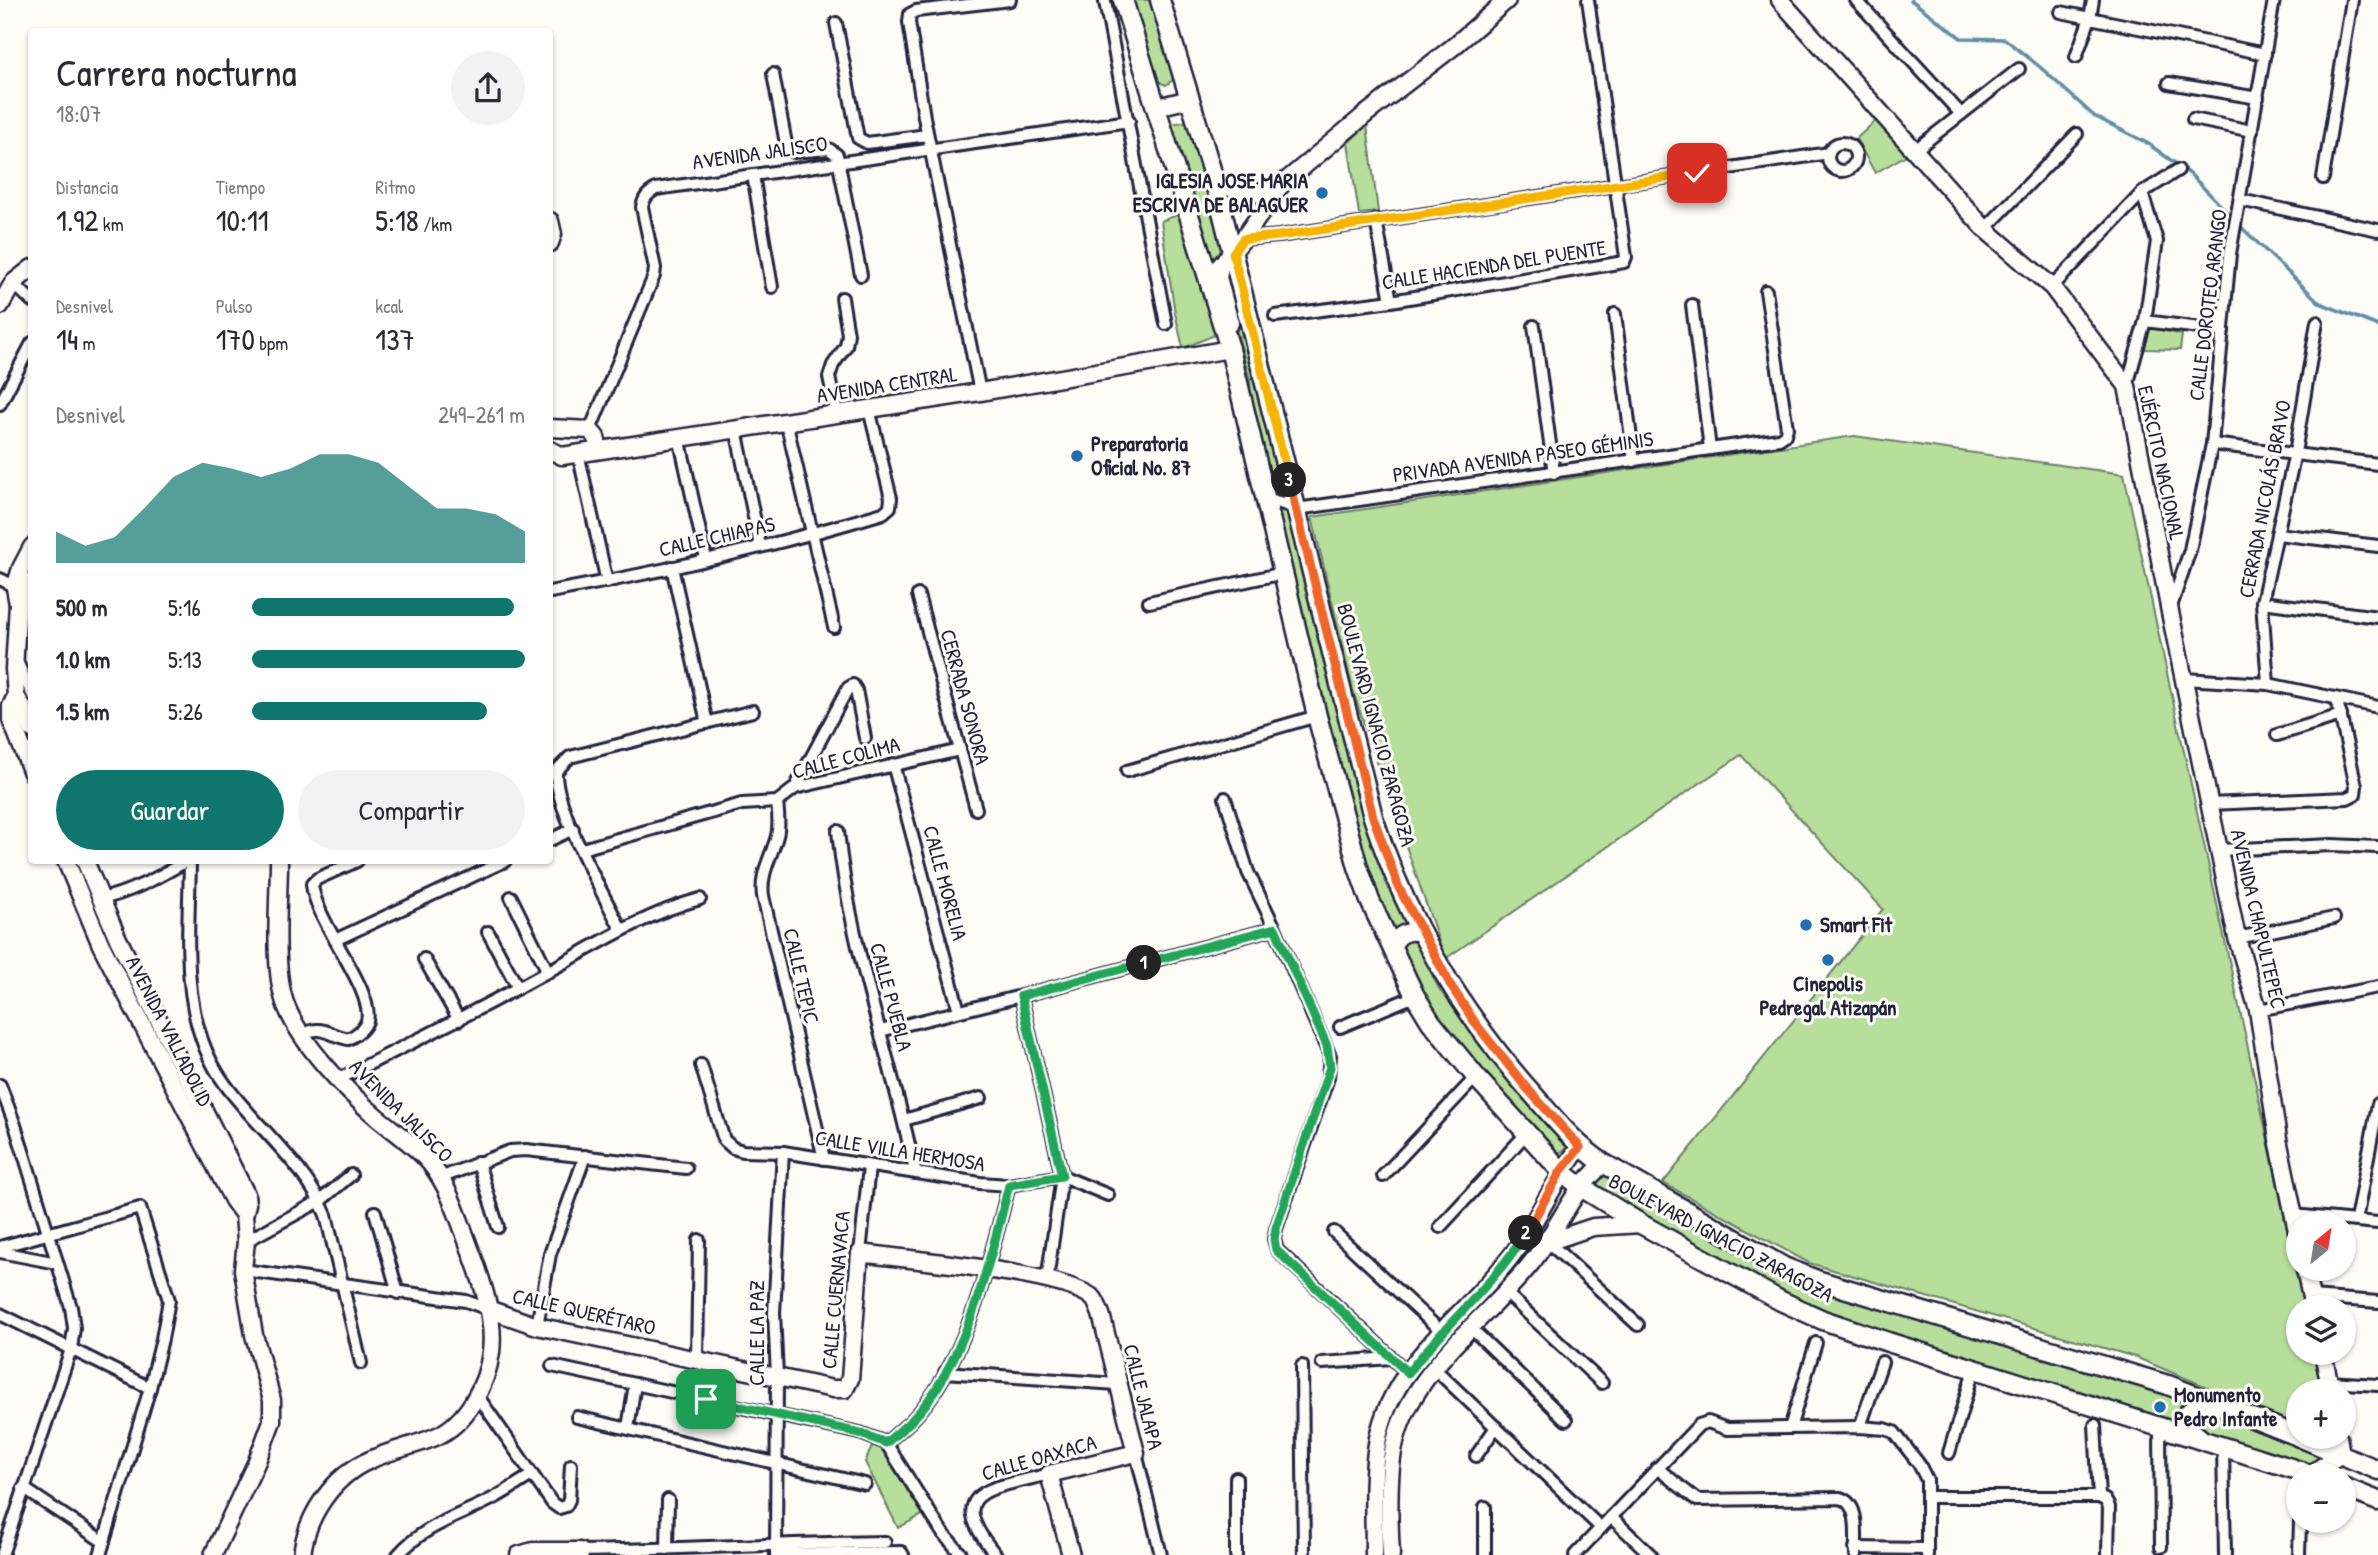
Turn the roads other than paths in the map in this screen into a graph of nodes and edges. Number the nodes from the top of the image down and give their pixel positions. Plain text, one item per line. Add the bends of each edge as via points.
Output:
1 (1010, 0) edge
2 (1160, 0) edge
3 (1507, 0) edge
4 (1588, 0) edge
5 (1780, 0) edge
6 (1856, 0) edge
7 (2094, 0) edge
8 (2260, 0) edge
9 (2352, 0) edge
10 (989, 1) edge
11 (1114, 1) edge
12 (2274, 1) edge
13 (2061, 12) dead end
14 (2090, 18) junction
15 (836, 23) dead end
16 (2265, 54) junction
17 (2076, 57) dead end
18 (2019, 69) dead end
19 (773, 74) dead end
20 (2169, 83) dead end
21 (1190, 99) junction
22 (2258, 99) junction
23 (1157, 107) junction
24 (1961, 114) junction
25 (2193, 119) dead end
26 (1129, 121) junction
27 (2252, 131) junction
28 (2077, 134) dead end
29 (927, 135) junction
30 (930, 150) junction
31 (1915, 150) junction
32 (1829, 153) dead end
33 (839, 162) junction
34 (2178, 170) dead end
35 (753, 175) junction
36 (2323, 178) dead end
37 (1214, 179) junction
38 (1617, 185) junction
39 (1280, 186) junction
40 (2142, 193) junction
41 (2239, 202) junction
42 (1376, 220) junction
43 (1985, 229) junction
44 (2378, 230) edge
45 (1238, 246) junction
46 (28, 271) edge
47 (861, 275) dead end
48 (13, 283) junction
49 (772, 287) dead end
50 (2052, 287) junction
51 (1766, 291) dead end
52 (28, 297) edge
53 (842, 298) dead end
54 (1391, 302) junction
55 (1692, 305) dead end
56 (0, 306) edge
57 (1615, 314) dead end
58 (1275, 316) dead end
59 (2145, 321) junction
60 (2317, 322) dead end
61 (1166, 324) dead end
62 (1534, 326) dead end
63 (2223, 331) junction
64 (1230, 349) junction
65 (28, 351) edge
66 (2127, 386) junction
67 (980, 392) junction
68 (0, 404) edge
69 (869, 409) junction
70 (837, 414) junction
71 (1246, 414) junction
72 (786, 421) junction
73 (553, 428) edge
74 (736, 429) junction
75 (590, 430) junction
76 (680, 437) junction
77 (2212, 444) junction
78 (599, 449) junction
79 (1710, 449) junction
80 (2295, 453) junction
81 (560, 454) edge
82 (2378, 460) edge
83 (1634, 461) junction
84 (1554, 473) junction
85 (1267, 498) junction
86 (1297, 509) junction
87 (813, 534) junction
88 (2277, 534) junction
89 (760, 546) junction
90 (2378, 546) edge
91 (28, 555) edge
92 (706, 559) junction
93 (672, 567) junction
94 (1284, 573) junction
95 (0, 579) edge
96 (607, 582) junction
97 (23, 591) edge
98 (553, 592) edge
99 (918, 594) dead end
100 (1149, 602) dead end
101 (2262, 602) junction
102 (2170, 612) junction
103 (2378, 617) edge
104 (834, 627) dead end
105 (15, 662) junction
106 (2184, 679) junction
107 (0, 682) edge
108 (2268, 684) junction
109 (24, 695) edge
110 (2337, 700) junction
111 (2378, 707) edge
112 (5, 708) edge
113 (753, 711) dead end
114 (2341, 715) junction
115 (1317, 716) junction
116 (706, 723) junction
117 (2277, 735) dead end
118 (865, 737) dead end
119 (960, 750) junction
120 (28, 763) edge
121 (893, 764) junction
122 (1127, 771) dead end
123 (553, 772) edge
124 (795, 788) junction
125 (1225, 798) dead end
126 (777, 802) junction
127 (2210, 804) junction
128 (975, 809) dead end
129 (573, 829) junction
130 (838, 831) dead end
131 (553, 839) edge
132 (2378, 847) edge
133 (582, 849) junction
134 (2219, 850) junction
135 (67, 864) edge
136 (86, 864) edge
137 (183, 864) edge
138 (188, 864) edge
139 (279, 864) edge
140 (350, 864) edge
141 (499, 864) edge
142 (511, 897) dead end
143 (101, 899) junction
144 (700, 899) dead end
145 (2333, 918) dead end
146 (1275, 928) junction
147 (621, 929) junction
148 (488, 932) dead end
149 (1423, 933) junction
150 (2237, 938) junction
151 (335, 940) junction
152 (1394, 953) junction
153 (424, 959) dead end
154 (548, 972) junction
155 (2378, 987) edge
156 (518, 988) junction
157 (1021, 996) junction
158 (1415, 996) junction
159 (2259, 1010) junction
160 (960, 1011) junction
161 (458, 1020) junction
162 (1340, 1027) dead end
163 (880, 1031) junction
164 (301, 1035) junction
165 (701, 1065) dead end
166 (1476, 1077) junction
167 (339, 1079) junction
168 (0, 1085) edge
169 (981, 1098) dead end
170 (4, 1103) edge
171 (2378, 1104) edge
172 (904, 1120) junction
173 (1526, 1134) junction
174 (1580, 1147) junction
175 (783, 1152) junction
176 (585, 1156) junction
177 (824, 1159) junction
178 (478, 1162) junction
179 (1603, 1163) junction
180 (869, 1167) junction
181 (686, 1168) dead end
182 (1561, 1171) junction
183 (915, 1172) junction
184 (351, 1175) dead end
185 (1062, 1176) junction
186 (1383, 1176) dead end
187 (440, 1178) junction
188 (1009, 1185) junction
189 (1581, 1187) junction
190 (1108, 1195) dead end
191 (320, 1201) junction
192 (2292, 1211) edge
193 (375, 1212) dead end
194 (244, 1214) junction
195 (2356, 1220) joint
196 (2378, 1223) edge
197 (1641, 1224) junction
198 (498, 1227) dead end
199 (1440, 1227) dead end
200 (47, 1232) junction
201 (1334, 1232) dead end
202 (699, 1240) dead end
203 (246, 1241) junction
204 (1548, 1242) junction
205 (0, 1249) edge
206 (860, 1253) junction
207 (57, 1262) junction
208 (988, 1269) junction
209 (243, 1270) junction
210 (1047, 1280) junction
211 (341, 1283) junction
212 (1505, 1292) junction
213 (398, 1293) junction
214 (2356, 1302) edge
215 (2378, 1302) edge
216 (488, 1309) junction
217 (0, 1314) edge
218 (1639, 1325) dead end
219 (537, 1326) junction
220 (1471, 1328) junction
221 (1443, 1332) junction
222 (1816, 1343) dead end
223 (71, 1349) junction
224 (1391, 1358) junction
225 (698, 1359) junction
226 (1882, 1362) dead end
227 (361, 1363) dead end
228 (1322, 1363) dead end
229 (552, 1366) dead end
230 (1302, 1366) dead end
231 (1435, 1369) junction
232 (1975, 1369) junction
233 (945, 1373) junction
234 (1408, 1373) junction
235 (777, 1376) junction
236 (1602, 1383) dead end
237 (635, 1384) junction
238 (1117, 1384) junction
239 (2378, 1385) edge
240 (2356, 1386) edge
241 (150, 1388) junction
242 (477, 1395) junction
243 (2221, 1405) junction
244 (776, 1414) junction
245 (577, 1417) dead end
246 (1566, 1420) dead end
247 (2095, 1425) dead end
248 (1496, 1427) junction
249 (1860, 1427) junction
250 (2160, 1427) junction
251 (1790, 1428) junction
252 (628, 1429) junction
253 (2286, 1431) edge
254 (886, 1443) junction
255 (2215, 1444) junction
256 (2335, 1449) edge
257 (2346, 1449) edge
258 (1136, 1453) junction
259 (1949, 1453) dead end
260 (1476, 1456) dead end
261 (775, 1462) junction
262 (2319, 1463) edge
263 (571, 1465) dead end
264 (2286, 1467) edge
265 (1657, 1468) junction
266 (2378, 1470) edge
267 (532, 1475) junction
268 (1049, 1475) junction
269 (1236, 1478) dead end
270 (865, 1484) dead end
271 (23, 1488) junction
272 (2356, 1493) edge
273 (1928, 1497) junction
274 (2099, 1497) junction
275 (668, 1500) dead end
276 (2378, 1502) edge
277 (1485, 1507) dead end
278 (1611, 1517) junction
279 (1601, 1528) junction
280 (1382, 1533) junction
281 (2300, 1533) edge
282 (104, 1542) junction
283 (885, 1542) dead end
284 (2161, 1547) dead end
285 (667, 1549) junction
286 (776, 1550) edge
287 (1856, 1552) edge
288 (1927, 1552) edge
289 (580, 1553) edge
290 (902, 1553) edge
291 (2, 1555) edge
292 (100, 1555) edge
293 (213, 1555) edge
294 (302, 1555) edge
295 (398, 1555) edge
296 (519, 1555) edge
297 (962, 1555) edge
298 (996, 1555) edge
299 (1072, 1555) edge
300 (1161, 1555) edge
301 (1236, 1555) edge
302 (1304, 1555) edge
303 (1374, 1555) edge
304 (1391, 1555) edge
305 (1485, 1555) edge
306 (1575, 1555) edge
307 (1651, 1555) edge
308 (2108, 1555) edge
309 (2225, 1555) edge
310 (2299, 1555) edge

1 - 10 street
2 - 21 main road, BOULEVARD IGNACIO ZARAGOZA
3 - 39 street
4 - 38 street, CALLE HACIENDA DEL PUENTE
5 - 31 street, EJÉRCITO NACIONAL
6 - 24 street
7 - 14 street
8 - 12 street
9 - 36 street
10 - 29 street via 910,14
11 - 23 main road, BOULEVARD IGNACIO ZARAGOZA
11 - 26 street
12 - 16 street, CALLE DOROTEO ARANGO
13 - 14 street
14 - 16 street
14 - 17 street
15 - 29 street via 858,138 867,143
16 - 22 street, CALLE DOROTEO ARANGO
18 - 24 street
19 - 33 street via 787,149 829,149
20 - 22 street
21 - 23 street
21 - 37 main road, BOULEVARD IGNACIO ZARAGOZA
22 - 27 street, CALLE DOROTEO ARANGO
23 - 64 main road, BOULEVARD IGNACIO ZARAGOZA
24 - 31 street
25 - 27 street
26 - 30 street, AVENIDA JALISCO
26 - 61 street
27 - 41 street, CALLE DOROTEO ARANGO
28 - 43 street
29 - 30 street
30 - 33 street, AVENIDA JALISCO
30 - 67 street
31 - 43 street, EJÉRCITO NACIONAL
32 - 38 street
33 - 35 street, AVENIDA JALISCO
33 - 47 street
34 - 40 street
35 - 49 street
35 - 75 street, AVENIDA JALISCO via 656,189 644,199 654,276
37 - 39 street via 1253,195
37 - 45 main road, BOULEVARD IGNACIO ZARAGOZA
38 - 42 street
38 - 54 street, CALLE HACIENDA DEL PUENTE via 1624,262
39 - 45 street
40 - 50 street
40 - 59 street via 2157,241
41 - 44 street
41 - 63 street, CALLE DOROTEO ARANGO
42 - 45 street
42 - 54 street
43 - 50 street, EJÉRCITO NACIONAL
45 - 71 street via 1220,266 1218,277 1249,394
45 - 86 main road, BOULEVARD IGNACIO ZARAGOZA
46 - 48 street
48 - 52 street
48 - 56 street
50 - 66 street, EJÉRCITO NACIONAL
51 - 79 street, PRIVADA AVENIDA PASEO GÉMINIS via 1785,435
53 - 70 street via 848,334 829,377
54 - 58 street, CALLE HACIENDA DEL PUENTE
55 - 79 street
57 - 83 street
59 - 63 street
59 - 66 street
60 - 80 street, CERRADA NICOLÁS BRAVO
62 - 84 street
63 - 77 street, CALLE DOROTEO ARANGO
64 - 67 street, AVENIDA CENTRAL
64 - 71 main road, BOULEVARD IGNACIO ZARAGOZA
65 - 68 street
66 - 102 street, EJÉRCITO NACIONAL
67 - 69 street, AVENIDA CENTRAL
69 - 70 street, AVENIDA CENTRAL
69 - 87 street, CALLE CHIAPAS via 890,507
70 - 72 street, AVENIDA CENTRAL
71 - 85 main road, BOULEVARD IGNACIO ZARAGOZA
72 - 74 street, AVENIDA CENTRAL
72 - 87 street
73 - 75 street
74 - 76 street, AVENIDA CENTRAL
74 - 89 street
75 - 78 street
76 - 78 street, AVENIDA CENTRAL
76 - 92 street
77 - 80 street
77 - 102 street, CALLE DOROTEO ARANGO
78 - 81 street, AVENIDA CENTRAL
79 - 83 street, PRIVADA AVENIDA PASEO GÉMINIS
80 - 82 street
80 - 88 street, CERRADA NICOLÁS BRAVO
81 - 96 street
83 - 84 street, PRIVADA AVENIDA PASEO GÉMINIS
84 - 86 street, PRIVADA AVENIDA PASEO GÉMINIS
85 - 86 street, PRIVADA AVENIDA PASEO GÉMINIS
85 - 94 main road, BOULEVARD IGNACIO ZARAGOZA
86 - 149 main road, BOULEVARD IGNACIO ZARAGOZA via 1373,817 1399,888
87 - 89 street, CALLE CHIAPAS
87 - 104 street
88 - 90 street
88 - 101 street, CERRADA NICOLÁS BRAVO
89 - 92 street, CALLE CHIAPAS
91 - 97 street via 21,568
92 - 93 street, CALLE CHIAPAS
93 - 96 street, CALLE CHIAPAS
93 - 116 street
94 - 100 street
94 - 115 main road, BOULEVARD IGNACIO ZARAGOZA
95 - 97 street
96 - 98 street, CALLE CHIAPAS
97 - 105 street
99 - 119 street, CERRADA SONORA
101 - 103 street
101 - 108 street, CERRADA NICOLÁS BRAVO
102 - 106 street, AVENIDA CHAPULTEPEC
105 - 107 street
105 - 109 street
106 - 108 street
106 - 127 street, AVENIDA CHAPULTEPEC
108 - 110 street
109 - 112 street
110 - 111 street
110 - 114 street
112 - 120 street
113 - 116 street
114 - 117 street
114 - 127 street via 2355,794
115 - 122 street
115 - 152 main road, BOULEVARD IGNACIO ZARAGOZA via 1358,867
116 - 123 street via 570,757
118 - 124 street via 853,685
119 - 121 street, CALLE COLIMA
119 - 128 street, CERRADA SONORA
121 - 124 street, CALLE COLIMA
121 - 160 street, CALLE MORELIA
123 - 129 street
124 - 126 street, CALLE COLIMA
125 - 146 street via 1248,872
126 - 133 street, CALLE COLIMA via 741,804
126 - 177 street, CALLE TEPIC via 777,836 761,882
127 - 134 street, AVENIDA CHAPULTEPEC
129 - 131 street
129 - 133 street
130 - 163 street, CALLE PUEBLA via 846,901
132 - 134 street
133 - 147 street
134 - 150 street, AVENIDA CHAPULTEPEC
135 - 194 street, AVENIDA VALLADOLID via 102,945
136 - 143 street, AVENIDA VALLADOLID
137 - 143 street
138 - 191 street via 189,983 208,1054 226,1085
139 - 164 street, AVENIDA JALISCO via 281,994
140 - 151 street via 312,884
141 - 151 street
142 - 154 street
143 - 194 street, AVENIDA VALLADOLID via 246,1194
144 - 147 street
145 - 150 street
146 - 157 street
146 - 224 street via 1327,1046 1330,1067 1276,1228 1276,1250
147 - 154 street
148 - 156 street
149 - 152 street via 1401,934 1393,945
149 - 174 main road, BOULEVARD IGNACIO ZARAGOZA via 1476,1024
150 - 159 street, AVENIDA CHAPULTEPEC
151 - 164 street via 362,993 367,1021 348,1039 314,1029
152 - 158 main road, BOULEVARD IGNACIO ZARAGOZA
153 - 161 street
154 - 156 street
155 - 159 street
156 - 161 street
157 - 160 street
157 - 185 street
158 - 162 street
158 - 166 main road, BOULEVARD IGNACIO ZARAGOZA
159 - 192 street, AVENIDA CHAPULTEPEC
160 - 163 street
161 - 167 street
163 - 172 street, CALLE PUEBLA
164 - 167 street, AVENIDA JALISCO
165 - 175 street, CALLE VILLA HERMOSA via 724,1140 743,1151
166 - 173 main road, BOULEVARD IGNACIO ZARAGOZA
166 - 186 street
167 - 187 street, AVENIDA JALISCO via 429,1161
168 - 170 street
169 - 172 street
170 - 200 street
171 - 195 street
172 - 183 street, CALLE PUEBLA
173 - 182 main road, BOULEVARD IGNACIO ZARAGOZA
173 - 199 street
174 - 179 main road, BOULEVARD IGNACIO ZARAGOZA
174 - 182 street
175 - 177 street, CALLE VILLA HERMOSA
175 - 235 street, CALLE LA PAZ via 774,1313
176 - 178 street via 526,1150
176 - 181 street
176 - 219 street via 550,1254
177 - 180 street, CALLE VILLA HERMOSA
178 - 187 street
178 - 198 street
179 - 189 street
179 - 243 main road, BOULEVARD IGNACIO ZARAGOZA via 1773,1261 1816,1280 2136,1374
180 - 183 street, CALLE VILLA HERMOSA
180 - 206 street, CALLE CUERNAVACA
182 - 189 main road, BOULEVARD IGNACIO ZARAGOZA
182 - 221 street via 1512,1255
183 - 188 street, CALLE VILLA HERMOSA
184 - 191 street
185 - 188 street, CALLE VILLA HERMOSA
185 - 190 street
185 - 210 street
187 - 216 street, AVENIDA JALISCO via 480,1276
188 - 208 street
189 - 197 main road, BOULEVARD IGNACIO ZARAGOZA
189 - 204 street
191 - 203 street
191 - 211 street
193 - 213 street
194 - 203 street, AVENIDA VALLADOLID
195 - 196 street
197 - 204 street via 1593,1227
197 - 232 main road, BOULEVARD IGNACIO ZARAGOZA via 1823,1320
200 - 205 street
200 - 207 street
200 - 241 street via 141,1208 169,1300
201 - 221 street
202 - 225 street
203 - 209 street, AVENIDA VALLADOLID
204 - 212 street
204 - 218 street
205 - 207 street
206 - 208 street
206 - 235 street, CALLE CUERNAVACA via 850,1379 845,1389
207 - 223 street via 71,1307
208 - 210 street
208 - 233 street
209 - 211 street, CALLE QUERÉTARO
209 - 293 street, AVENIDA VALLADOLID via 272,1401 272,1422
210 - 238 street, CALLE JALAPA via 1094,1300
211 - 213 street, CALLE QUERÉTARO
211 - 227 street
212 - 220 street
212 - 236 street
213 - 216 street, CALLE QUERÉTARO via 466,1301
214 - 215 street
216 - 219 street, CALLE QUERÉTARO
216 - 242 street, AVENIDA JALISCO via 491,1352
217 - 223 street
219 - 225 street, CALLE QUERÉTARO
220 - 231 street
220 - 246 street
221 - 234 street
222 - 251 street
223 - 241 street
223 - 271 street
224 - 228 street
224 - 234 street
225 - 235 street, CALLE QUERÉTARO
226 - 249 street
229 - 237 street
230 - 302 street
231 - 248 street
231 - 280 street via 1409,1406 1396,1439
232 - 250 main road, BOULEVARD IGNACIO ZARAGOZA
232 - 259 street
233 - 238 street
233 - 254 street via 911,1421
234 - 280 street via 1378,1435 1375,1457
235 - 244 street, CALLE LA PAZ
237 - 244 street
237 - 252 street
238 - 258 street, CALLE JALAPA
239 - 240 street
241 - 282 street
242 - 267 street
242 - 294 street, AVENIDA JALISCO via 461,1418 437,1437 351,1470 319,1506
243 - 253 main road, BOULEVARD IGNACIO ZARAGOZA
243 - 255 street via 2196,1406 2183,1418 2187,1429
244 - 254 street
244 - 261 street, CALLE LA PAZ
245 - 252 street
247 - 274 street
248 - 260 street
248 - 279 street
249 - 251 street
249 - 273 street via 1894,1432 1924,1474
250 - 255 main road, BOULEVARD IGNACIO ZARAGOZA
250 - 284 street
251 - 265 street via 1732,1429 1703,1423
252 - 261 street
254 - 297 street via 942,1532
255 - 264 main road, BOULEVARD IGNACIO ZARAGOZA
255 - 309 street
256 - 262 street
257 - 266 main road, BOULEVARD IGNACIO ZARAGOZA
258 - 268 street, CALLE OAXACA
258 - 300 street, CALLE JALAPA
261 - 270 street
261 - 286 street, CALLE LA PAZ
263 - 267 street via 569,1500 559,1508
265 - 278 street
265 - 287 street via 1697,1500 1847,1500 1854,1512
267 - 295 street via 431,1527
268 - 298 street, CALLE OAXACA via 984,1492 974,1499 974,1520
268 - 299 street
269 - 301 street
271 - 282 street
271 - 291 street
272 - 276 main road
273 - 274 street
273 - 288 street
274 - 308 street via 2109,1507
275 - 285 street
277 - 305 street
278 - 279 street
278 - 307 street
279 - 306 street
280 - 303 street
280 - 304 street
281 - 310 street
282 - 292 street
283 - 286 street
285 - 286 street
285 - 289 street
286 - 290 street
287 - 288 street
289 - 296 street via 533,1550

